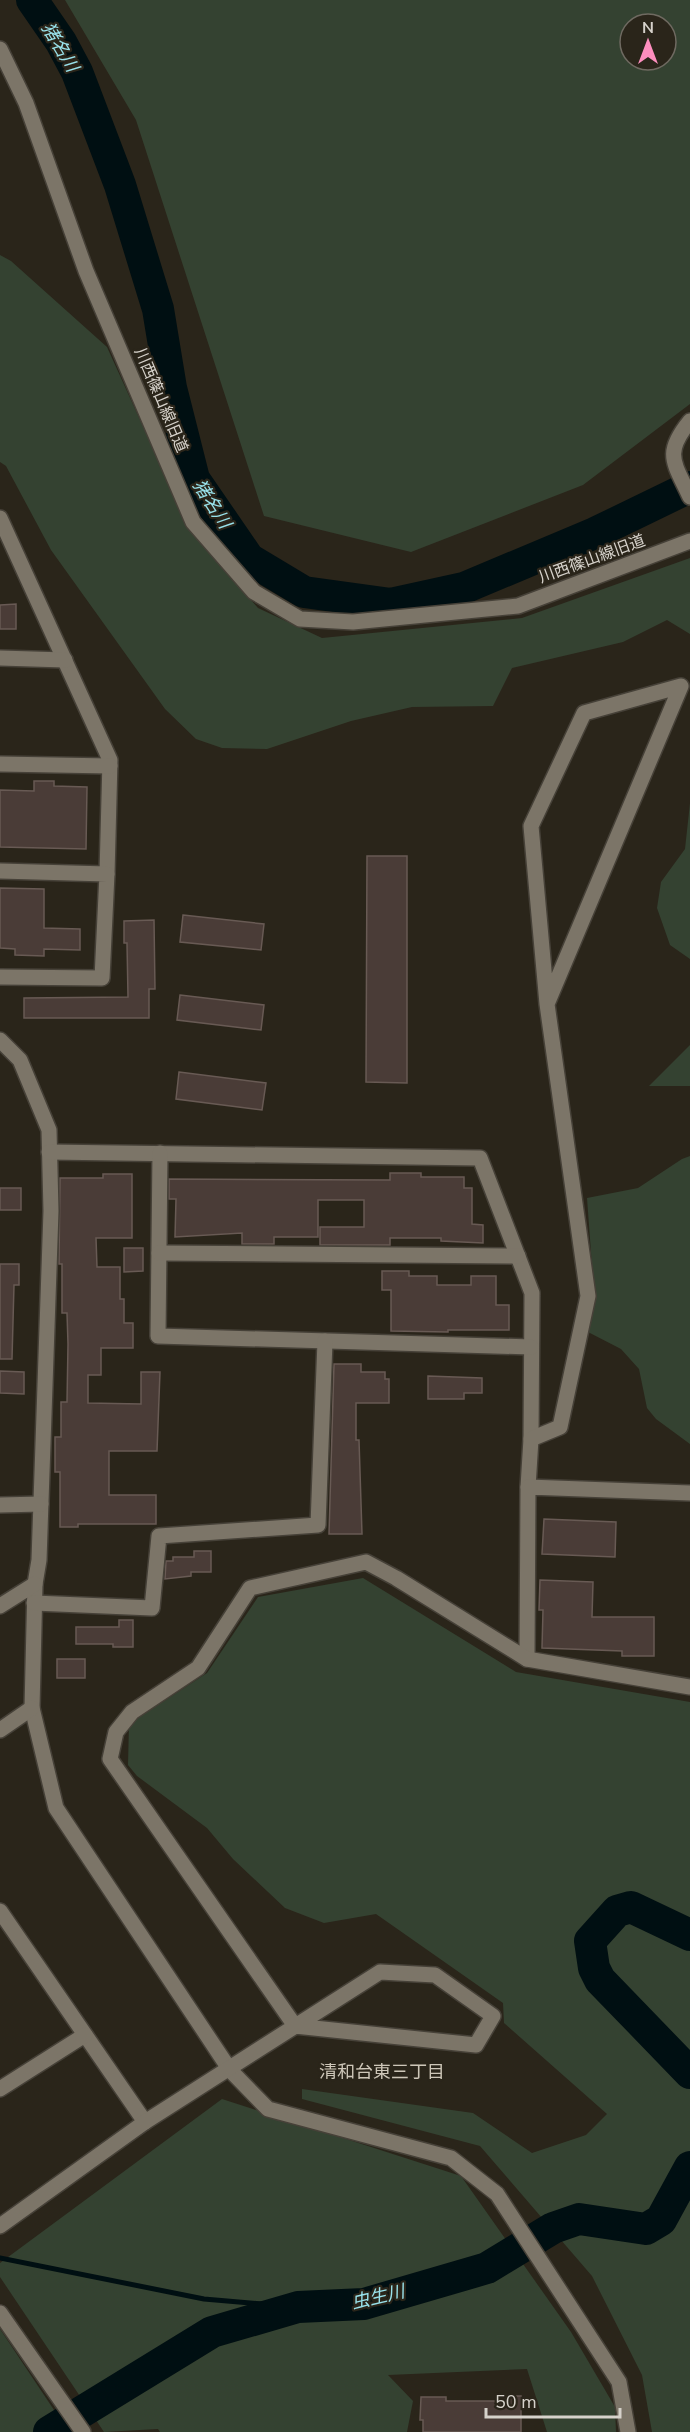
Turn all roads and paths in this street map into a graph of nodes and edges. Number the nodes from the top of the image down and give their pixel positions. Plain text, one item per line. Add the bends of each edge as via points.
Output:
1 (0, 49) edge
2 (690, 421) edge
3 (690, 497) edge
4 (0, 518) edge
5 (690, 541) edge
6 (7, 549) edge
7 (0, 658) edge
8 (65, 660) junction
9 (0, 764) edge
10 (110, 766) junction
11 (0, 871) edge
12 (107, 874) junction
13 (0, 977) edge
14 (547, 1004) junction
15 (0, 1040) edge
16 (49, 1152) junction
17 (160, 1153) junction
18 (159, 1253) junction
19 (518, 1256) junction
20 (325, 1341) junction
21 (531, 1347) junction
22 (531, 1439) junction
23 (528, 1487) junction
24 (690, 1493) edge
25 (41, 1504) junction
26 (0, 1505) edge
27 (35, 1584) junction
28 (34, 1603) junction
29 (0, 1606) edge
30 (527, 1659) junction
31 (690, 1687) edge
32 (32, 1708) junction
33 (0, 1730) edge
34 (0, 1911) edge
35 (295, 2026) junction
36 (85, 2035) junction
37 (229, 2068) junction
38 (0, 2089) edge
39 (145, 2122) junction
40 (0, 2226) edge
41 (0, 2313) edge
42 (84, 2432) edge
43 (628, 2432) edge

1 - 5 street, 川西篠山線旧道 via 26,103 86,271 194,522 254,592 300,619 353,622 518,606
2 - 3 street via 677,437 672,457
4 - 6 street
6 - 8 street
7 - 8 street
8 - 10 street
9 - 10 street
10 - 12 street
11 - 12 street
12 - 13 street via 102,978
14 - 14 street via 531,826 584,713 681,686
14 - 22 street via 588,1296 560,1427
15 - 16 street via 20,1060 49,1131
16 - 17 street
16 - 25 street via 51,1211
17 - 18 street
17 - 19 street via 480,1158
18 - 19 street
18 - 20 street via 158,1336
19 - 21 street via 532,1293
20 - 21 street
20 - 28 street via 318,1525 159,1536 152,1608
21 - 22 street
22 - 23 street
23 - 24 street
23 - 30 street
25 - 26 street
25 - 27 street
27 - 28 street
27 - 29 street
28 - 32 street
30 - 31 street
30 - 35 street via 366,1562 250,1588 198,1668 132,1712 116,1732 110,1759
32 - 33 street
32 - 37 street via 56,1808
34 - 36 street
35 - 35 street via 476,2045 492,2016 435,1975 380,1972
35 - 37 street
36 - 38 street
36 - 39 street
37 - 39 street
37 - 43 street via 268,2109 451,2158 497,2194 619,2382
39 - 40 street
41 - 42 street

